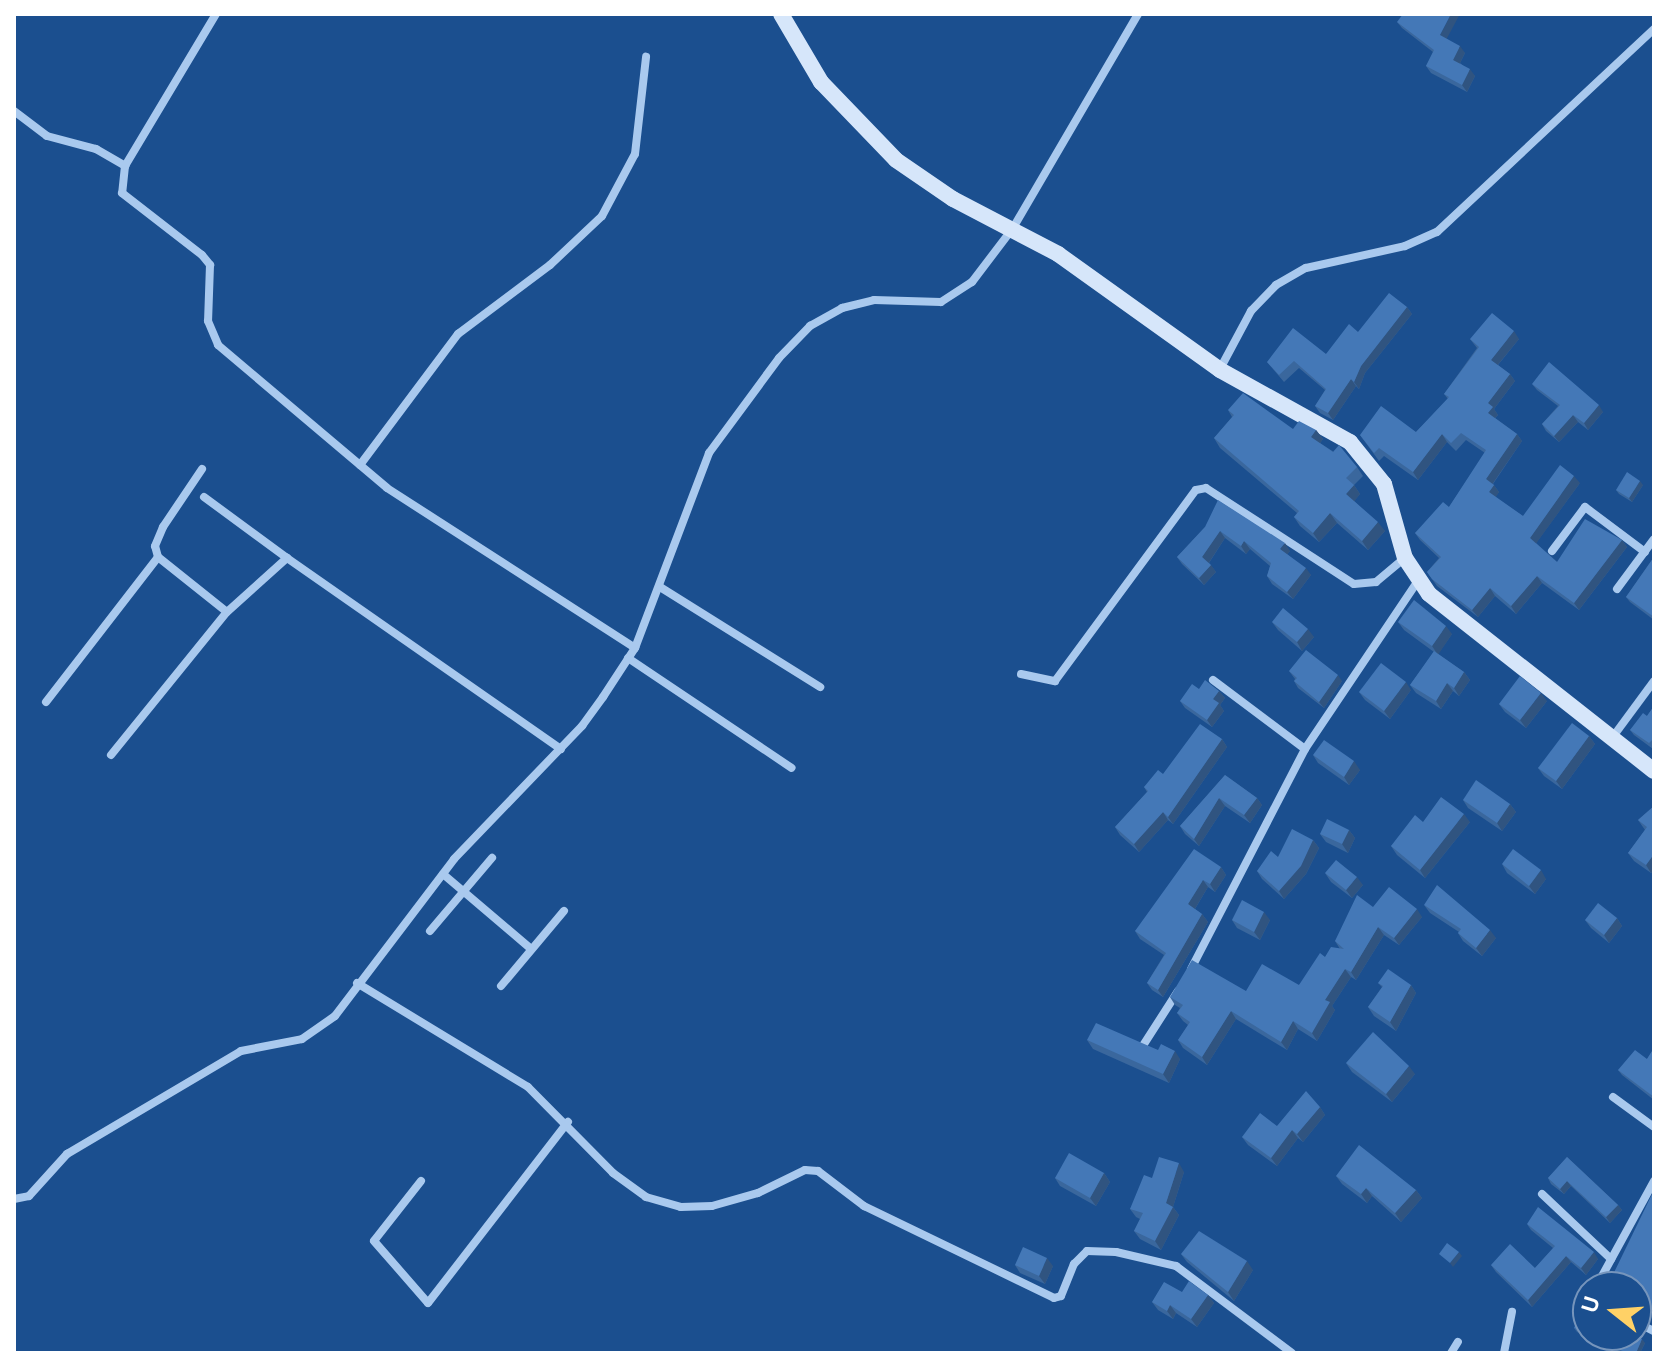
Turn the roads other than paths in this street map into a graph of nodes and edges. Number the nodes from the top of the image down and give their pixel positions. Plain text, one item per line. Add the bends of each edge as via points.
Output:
1 (216, 14) edge
2 (781, 14) edge
3 (1138, 14) edge
4 (1654, 29) edge
5 (646, 57) dead end
6 (14, 111) edge
7 (125, 166) junction
8 (1013, 228) junction
9 (1220, 370) junction
10 (360, 465) junction
11 (202, 469) dead end
12 (204, 497) dead end
13 (1654, 539) edge
14 (1552, 551) dead end
15 (1645, 552) junction
16 (158, 557) junction
17 (287, 558) junction
18 (1405, 558) junction
19 (1418, 581) junction
20 (660, 587) junction
21 (1617, 589) dead end
22 (227, 612) junction
23 (635, 648) junction
24 (628, 658) junction
25 (1021, 674) dead end
26 (1213, 680) dead end
27 (1654, 681) edge
28 (820, 687) dead end
29 (46, 702) dead end
30 (1612, 738) junction
31 (561, 749) junction
32 (1305, 749) junction
33 (111, 755) dead end
34 (792, 768) dead end
35 (1654, 771) edge
36 (492, 858) dead end
37 (443, 874) junction
38 (463, 891) junction
39 (564, 911) dead end
40 (430, 931) dead end
41 (530, 948) junction
42 (357, 983) junction
43 (501, 986) dead end
44 (1144, 1044) edge
45 (1613, 1097) dead end
46 (568, 1122) junction
47 (1654, 1127) edge
48 (421, 1181) dead end
49 (1654, 1181) edge
50 (1542, 1194) dead end
51 (14, 1199) edge
52 (1611, 1259) junction
53 (1605, 1271) edge
54 (1512, 1312) dead end
55 (1458, 1342) dead end
56 (1292, 1353) edge
57 (1451, 1353) edge
58 (1504, 1353) edge

1 - 7 street
2 - 8 street via 821,82 869,136 953,199
3 - 8 street
4 - 9 street via 1437,232 1405,246 1306,268 1276,285 1251,311
5 - 10 street via 635,154 612,203 550,265 458,334
6 - 7 street via 47,136 96,149
7 - 10 street via 122,193 210,265 205,295 218,345
8 - 9 street via 1058,254
8 - 20 street via 972,282 952,299 874,300 842,308 810,326 779,358 709,453
9 - 18 street via 1339,435 1361,453 1392,505
10 - 23 street via 409,503
11 - 16 street via 163,527 155,546
12 - 17 street
13 - 15 street
14 - 15 street via 1585,507
15 - 21 street
16 - 22 street
16 - 29 street
17 - 22 street
17 - 31 street
18 - 19 street
18 - 25 street via 1376,582 1354,584 1206,488 1196,490 1055,681
19 - 30 street via 1446,611
19 - 32 street
20 - 23 street
20 - 28 street
22 - 33 street
23 - 24 street
24 - 31 street
24 - 34 street
26 - 32 street
27 - 30 street
30 - 35 street
31 - 37 street
32 - 44 street via 1221,914
36 - 38 street
37 - 38 street
37 - 42 street
38 - 40 street
38 - 41 street
39 - 41 street
41 - 43 street
42 - 46 street via 517,1079
42 - 51 street via 322,1029 291,1043 241,1051 67,1154 29,1196
45 - 47 street
46 - 48 street via 428,1303 374,1241
46 - 56 street via 613,1173 659,1202 712,1206 758,1193 805,1170 818,1171 864,1206 1054,1298 1061,1296 1074,1264 1087,1251 1176,1266
49 - 52 street
50 - 52 street
52 - 53 street
54 - 58 street
55 - 57 street

